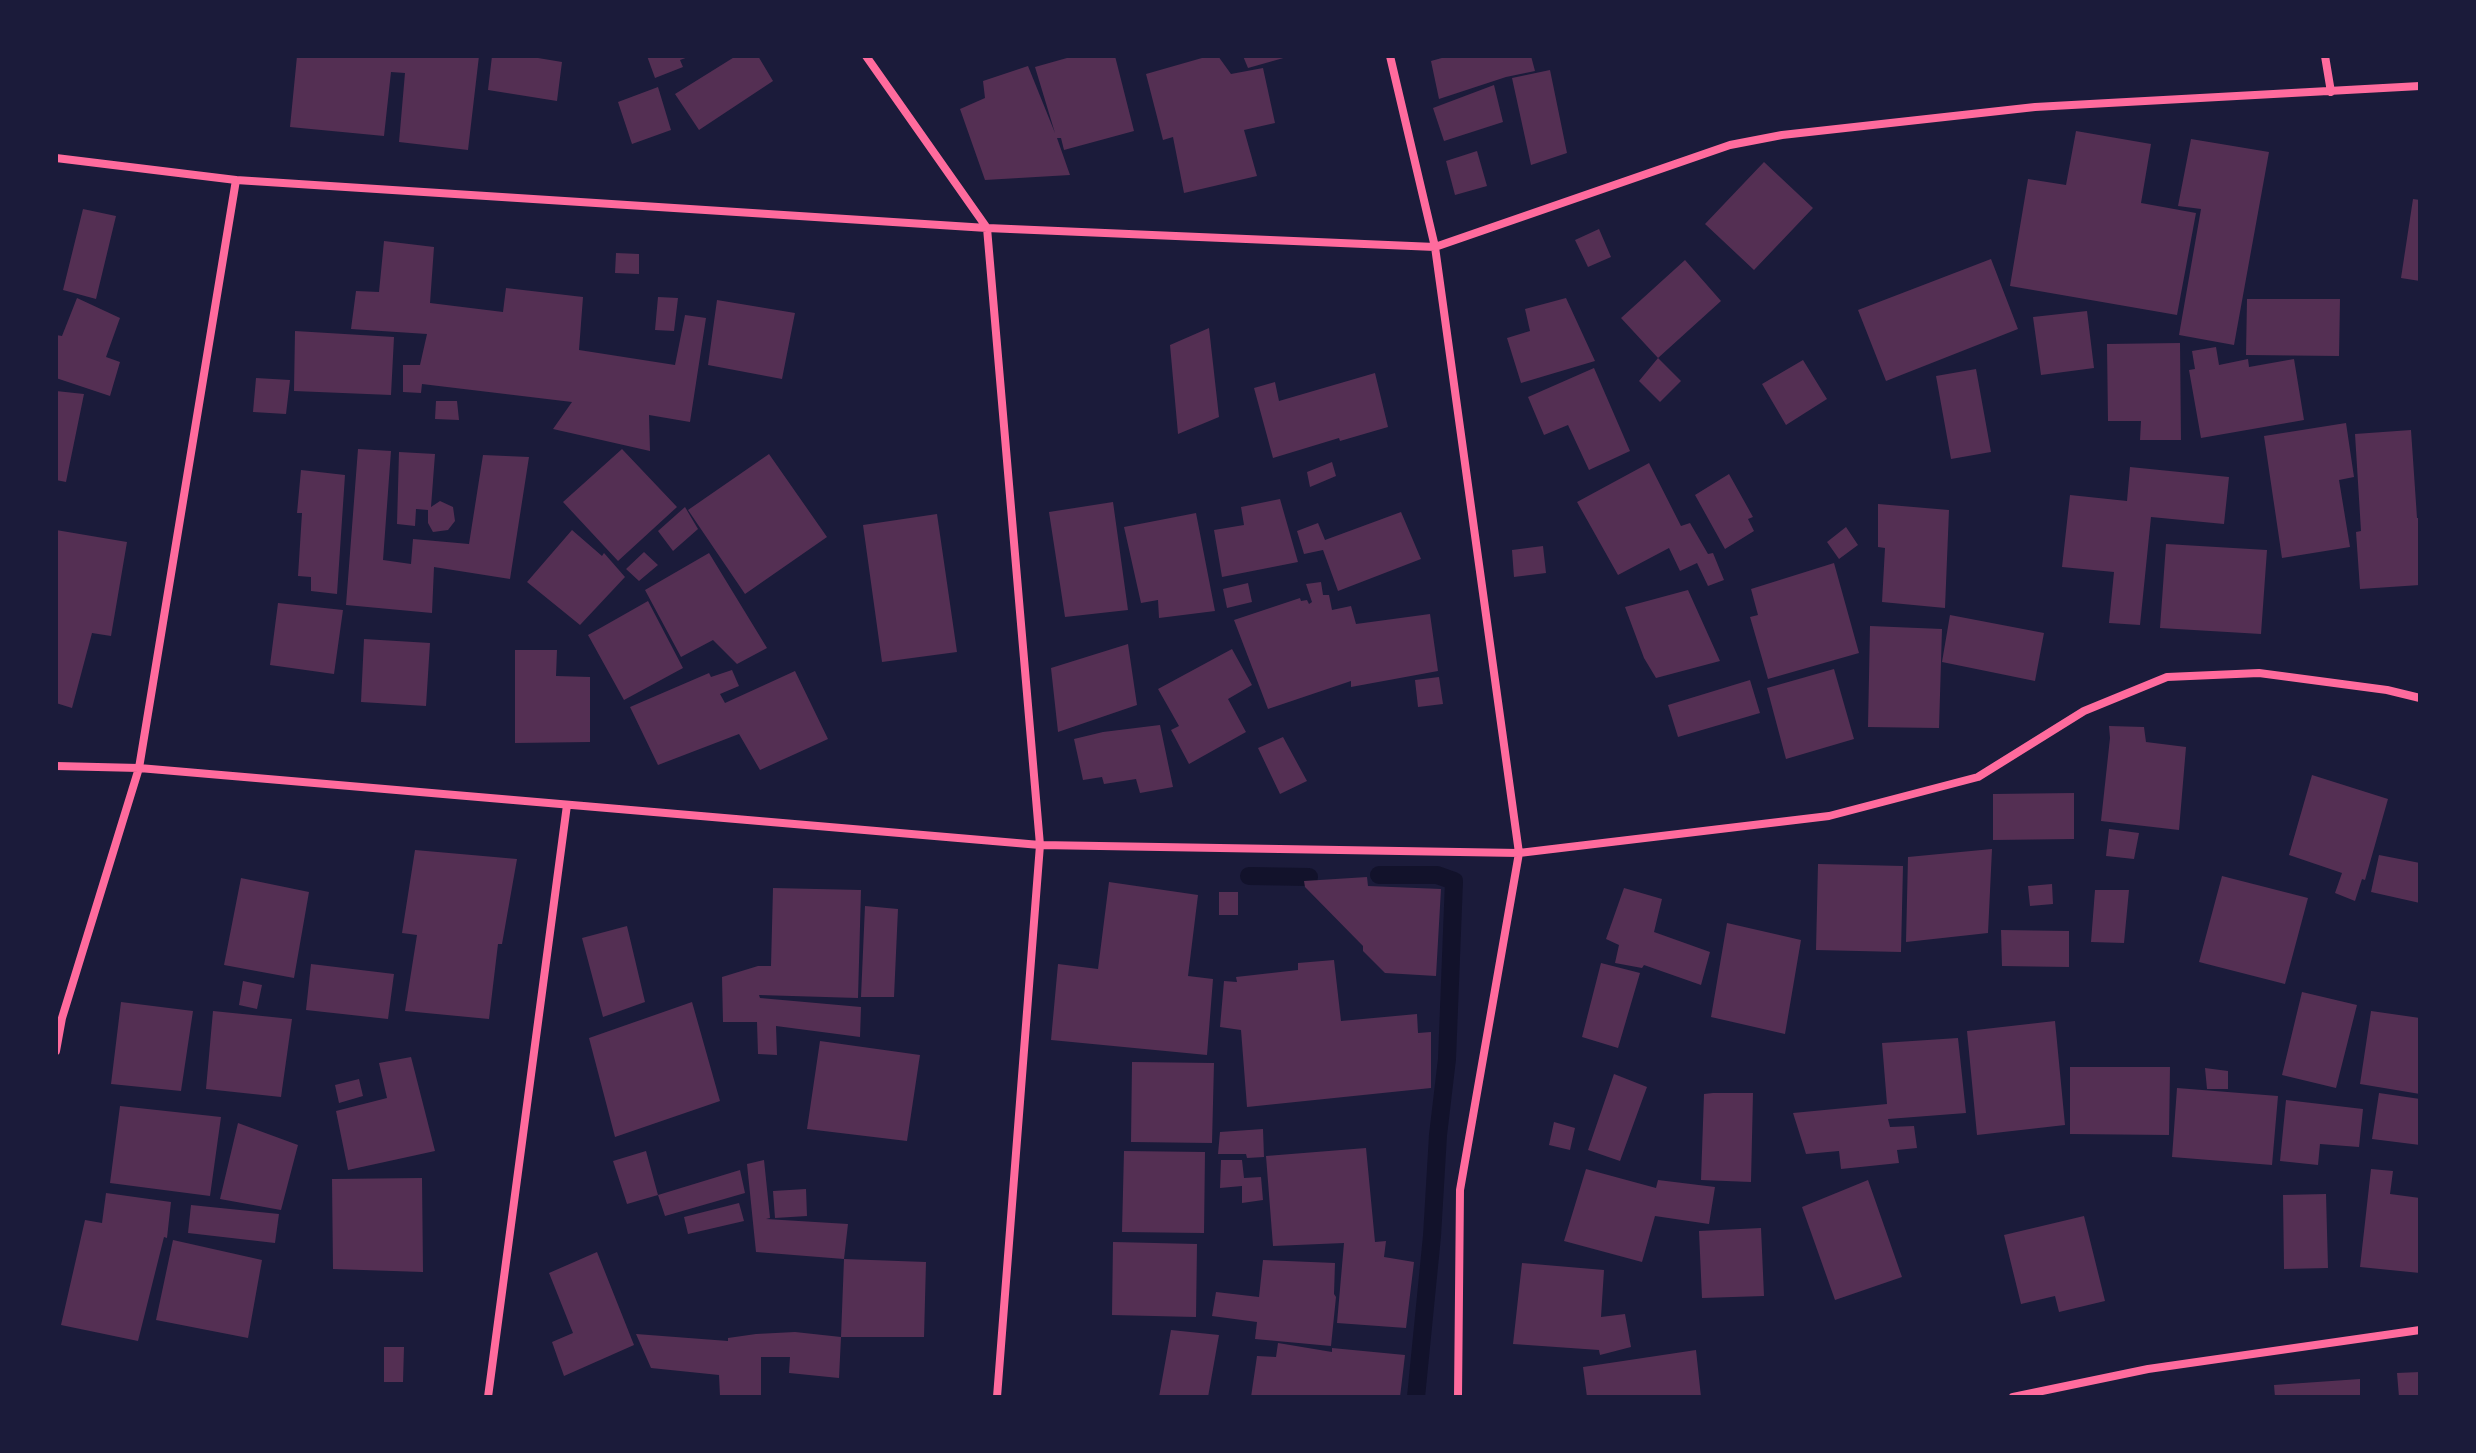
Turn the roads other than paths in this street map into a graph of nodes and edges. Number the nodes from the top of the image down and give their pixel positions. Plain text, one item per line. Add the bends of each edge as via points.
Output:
1 (866, 56) edge
2 (1390, 56) edge
3 (2325, 56) edge
4 (2420, 86) edge
5 (2331, 92) junction
6 (56, 158) edge
7 (236, 180) junction
8 (987, 228) junction
9 (1435, 247) junction
10 (2420, 698) edge
11 (56, 766) edge
12 (139, 768) junction
13 (567, 805) junction
14 (1040, 845) junction
15 (1519, 853) junction
16 (56, 1051) edge
17 (2420, 1330) edge
18 (488, 1397) edge
19 (997, 1397) edge
20 (1458, 1397) edge
21 (2013, 1397) edge

1 - 8 street
2 - 9 street
3 - 5 street
4 - 5 street
5 - 9 street via 2035,107 1782,135 1730,145
6 - 7 street
7 - 8 street
7 - 12 street
8 - 9 street
8 - 14 street
9 - 15 street
10 - 15 street via 2259,673 2167,677 2084,711 1978,777 1829,816
11 - 12 street
12 - 13 street
12 - 16 street
13 - 14 street
13 - 18 street
14 - 15 street
14 - 19 street
15 - 20 street via 1460,1190
17 - 21 street via 2148,1369

